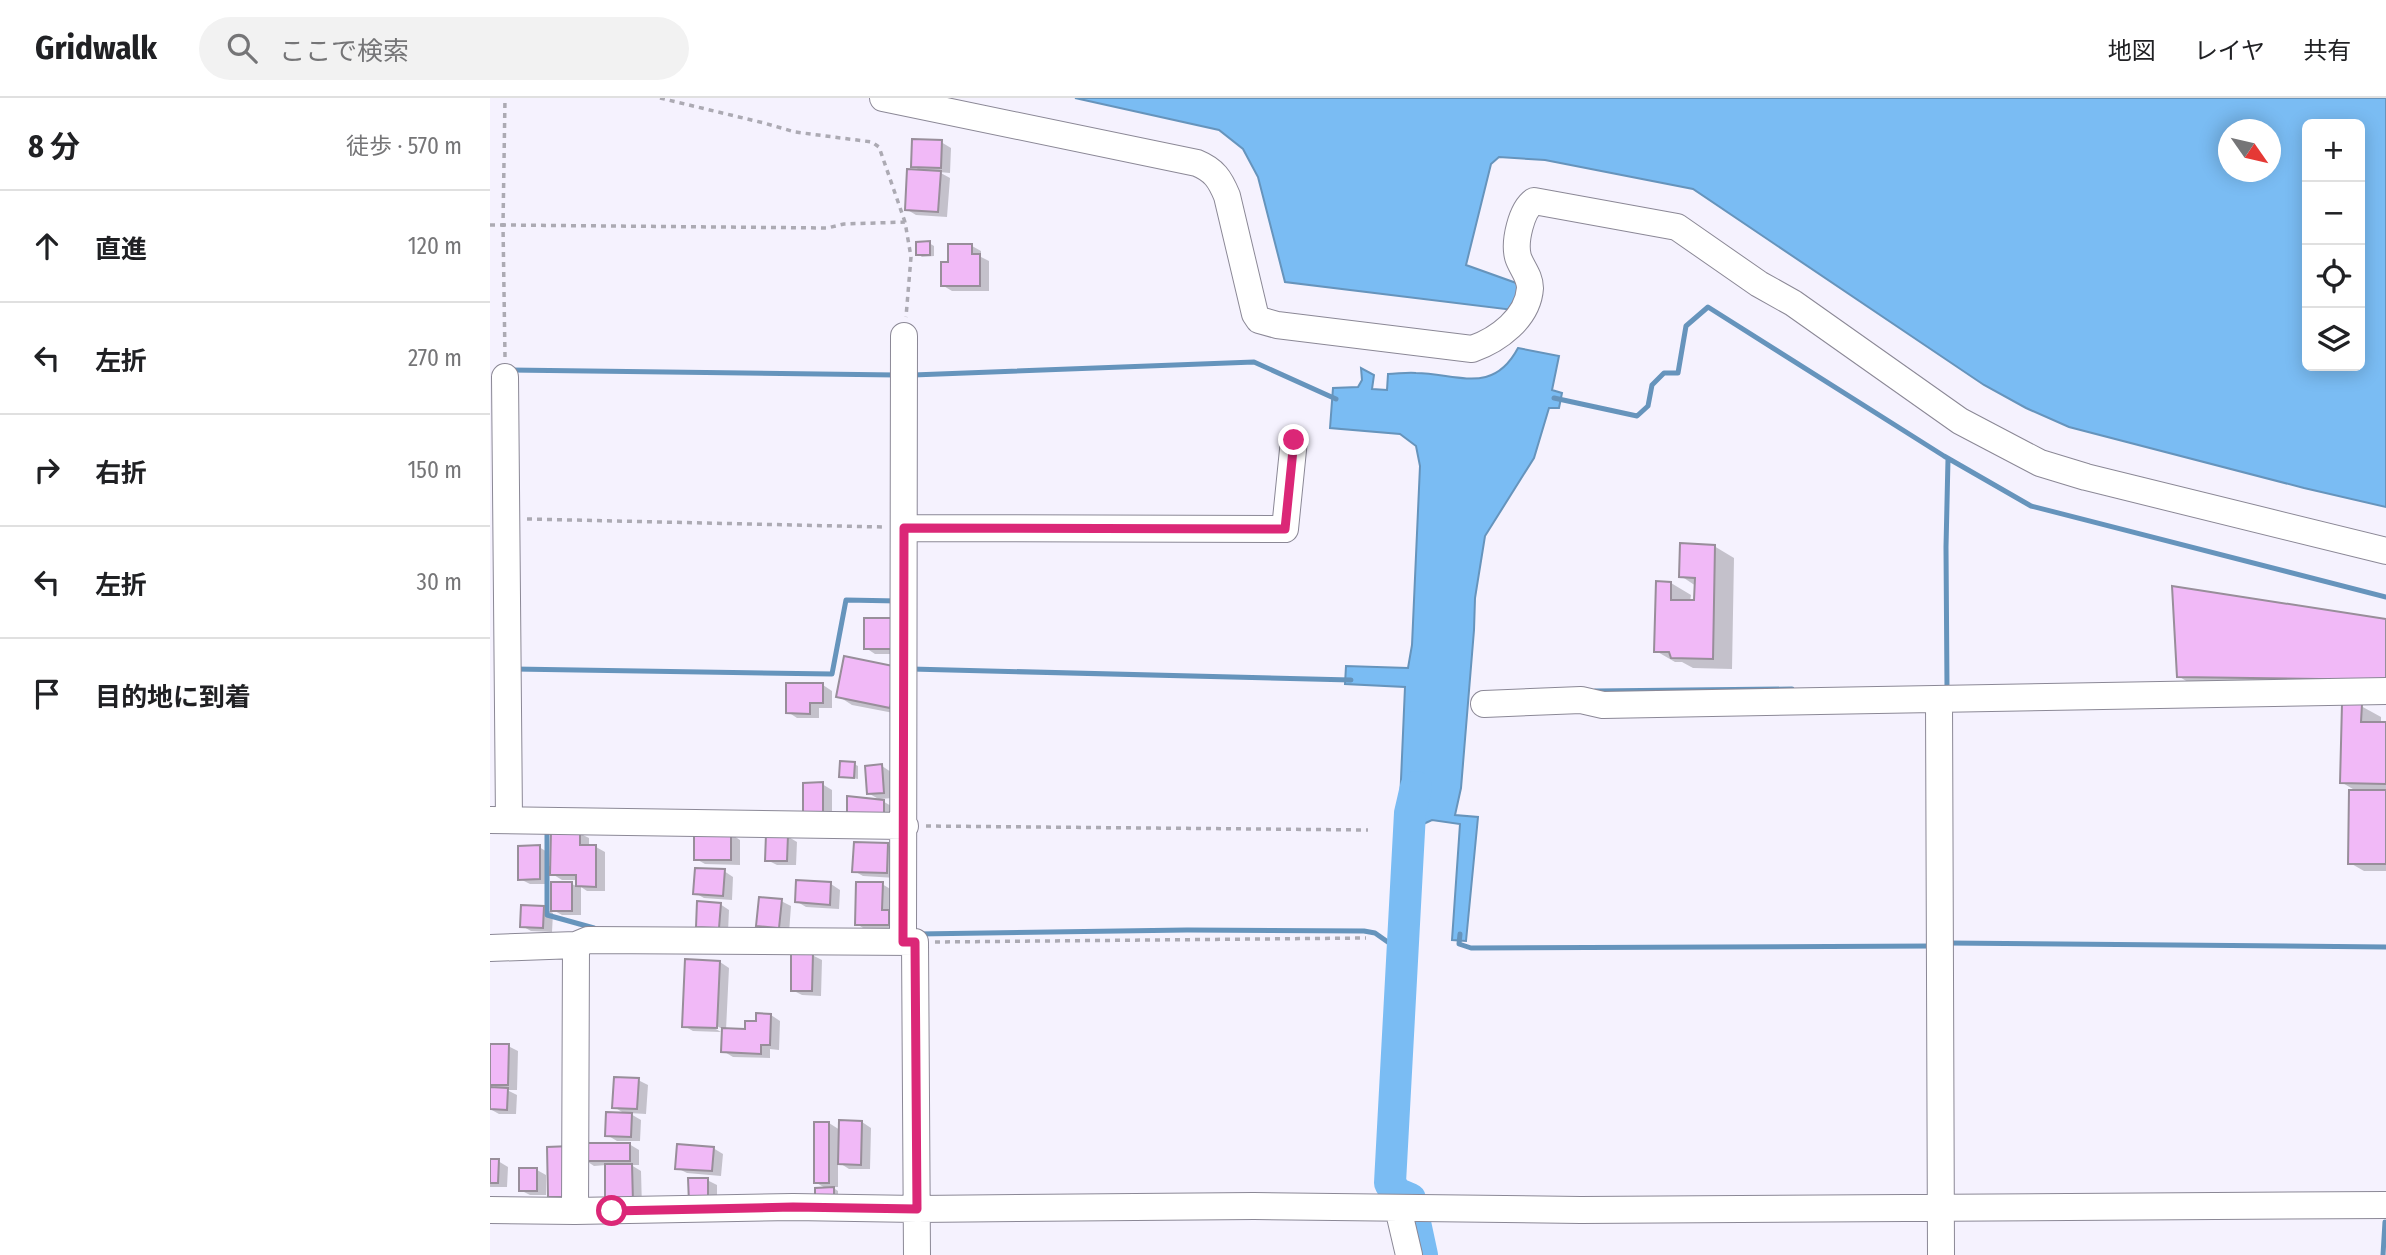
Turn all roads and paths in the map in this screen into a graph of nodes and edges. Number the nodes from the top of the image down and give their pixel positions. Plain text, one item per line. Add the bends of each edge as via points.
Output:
1 (505, 98) edge
2 (660, 98) edge
3 (883, 98) edge
4 (905, 222) junction
5 (490, 225) edge
6 (503, 225) junction
7 (904, 336) joint
8 (505, 370) joint
9 (1294, 440) dead end
10 (506, 519) junction
11 (904, 528) junction
12 (2386, 551) edge
13 (2386, 691) edge
14 (1939, 700) junction
15 (1484, 704) dead end
16 (500, 820) edge
17 (905, 826) junction
18 (1368, 830) dead end
19 (906, 938) junction
20 (1366, 938) dead end
21 (576, 945) junction
22 (490, 947) edge
23 (2386, 1205) edge
24 (1940, 1208) junction
25 (917, 1209) junction
26 (1407, 1209) junction
27 (490, 1210) edge
28 (575, 1212) junction
29 (917, 1255) edge
30 (1409, 1255) edge
31 (1941, 1255) edge

1 - 6 path
2 - 4 path via 795,132 872,142 879,147
3 - 12 street via 1210,168 1227,196 1255,314 1267,324 1472,349 1498,335 1522,312 1530,288 1517,246 1528,205 1544,202 1677,227 1960,421 2040,463
4 - 6 path via 827,228
4 - 7 path via 912,257
5 - 6 path
6 - 8 path
7 - 11 street
8 - 10 street
9 - 11 street via 1285,529
10 - 11 path
10 - 16 street via 507,670
11 - 17 street
13 - 14 street
14 - 15 street via 1603,705 1581,699
14 - 24 street
16 - 17 street
17 - 18 path
17 - 19 street
19 - 20 path
19 - 21 street via 588,940
19 - 25 street
21 - 22 street
21 - 28 street
23 - 24 street
24 - 26 street
24 - 31 street
25 - 26 street
25 - 28 street
25 - 29 street
26 - 30 street
27 - 28 street

